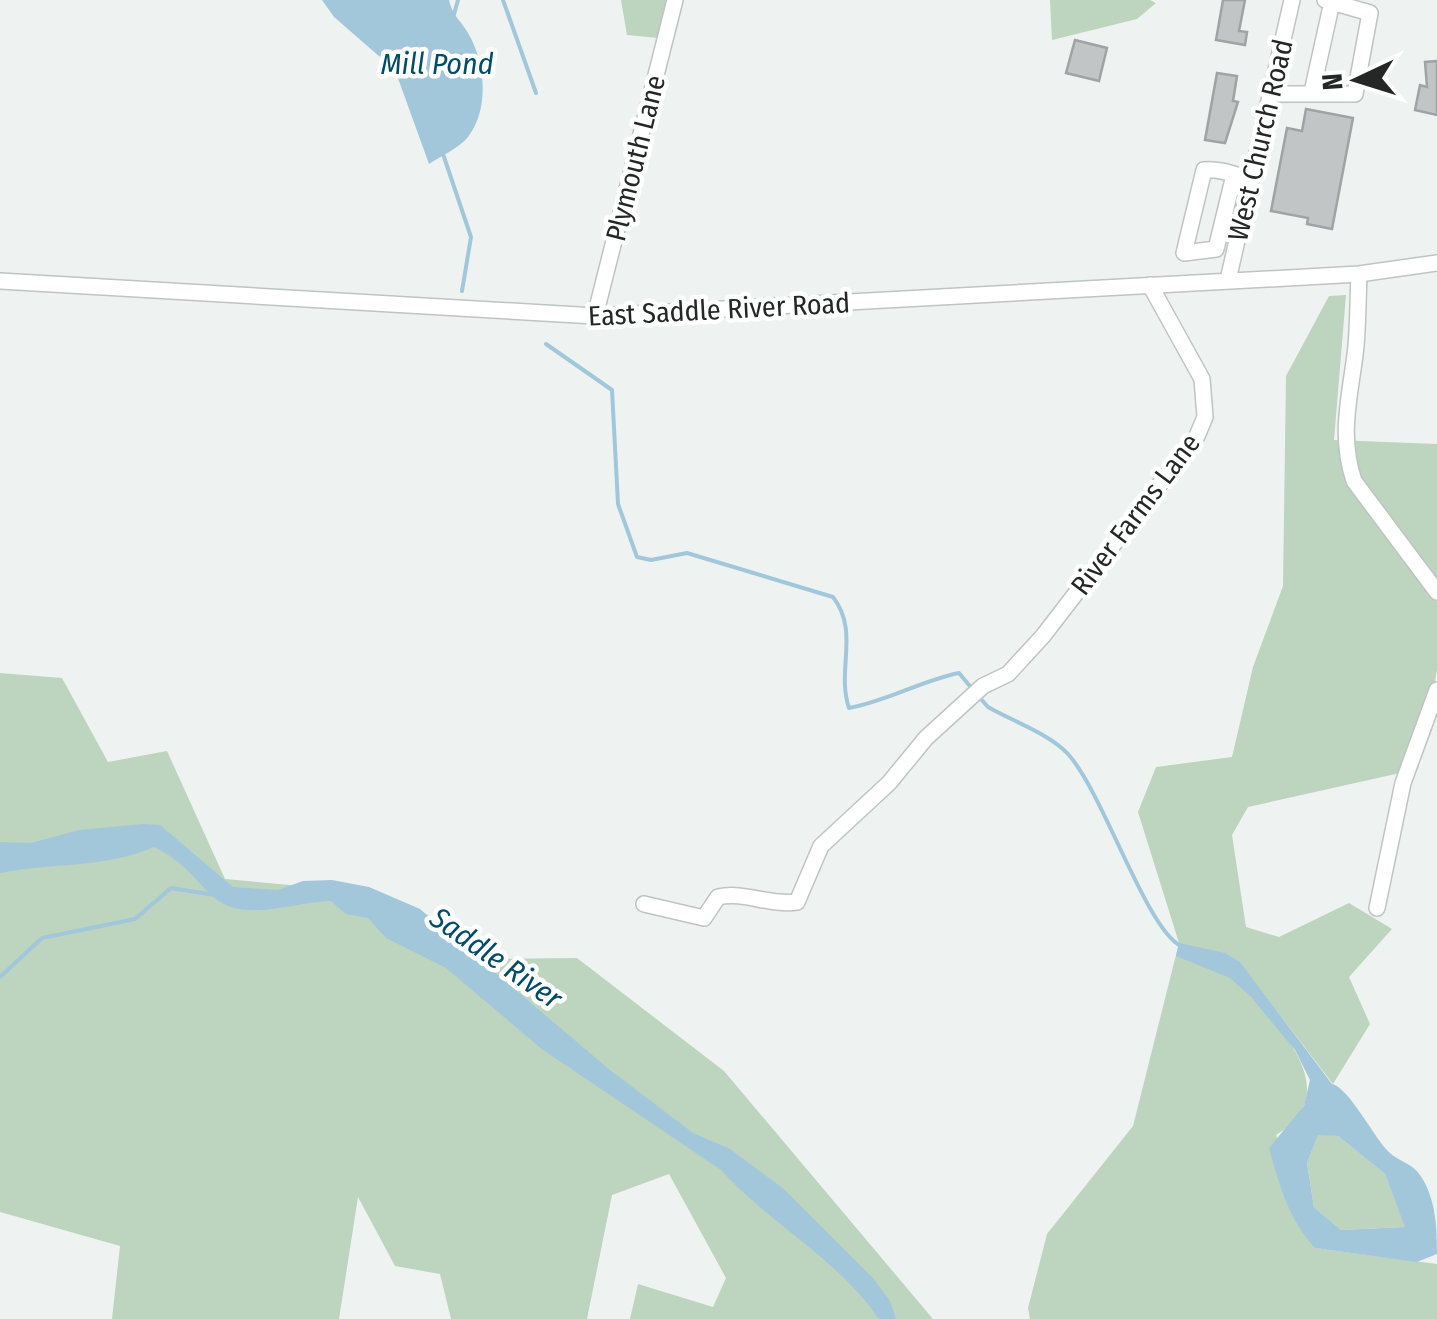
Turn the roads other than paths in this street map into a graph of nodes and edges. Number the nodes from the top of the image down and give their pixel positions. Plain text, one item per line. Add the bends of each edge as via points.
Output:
1 (675, 0) edge
2 (1292, 0) edge
3 (1329, 1) edge
4 (1312, 92) junction
5 (1270, 94) junction
6 (1242, 177) junction
7 (1234, 216) junction
8 (1437, 263) edge
9 (1358, 274) junction
10 (1228, 280) junction
11 (0, 281) edge
12 (1150, 285) junction
13 (595, 316) junction
14 (1437, 592) edge
15 (1437, 690) edge
16 (644, 904) dead end
17 (1377, 908) dead end

1 - 13 street, Plymouth Lane
2 - 5 street, West Church Road
3 - 4 street
3 - 4 street via 1370,13 1354,94
4 - 5 street
5 - 6 street, West Church Road
6 - 7 street, West Church Road
6 - 7 street via 1204,170 1184,252 1216,249
7 - 10 street, West Church Road
8 - 9 street, East Saddle River Road
9 - 10 street, East Saddle River Road
9 - 14 street via 1344,420 1348,462 1354,480
10 - 12 street, East Saddle River Road
11 - 13 street, East Saddle River Road
12 - 13 street, East Saddle River Road
12 - 16 street, River Farms Lane via 1202,379 1205,417 1182,458 1008,674 961,706 821,846 797,902 780,905 734,893 718,896 704,918
15 - 17 street via 1403,783

